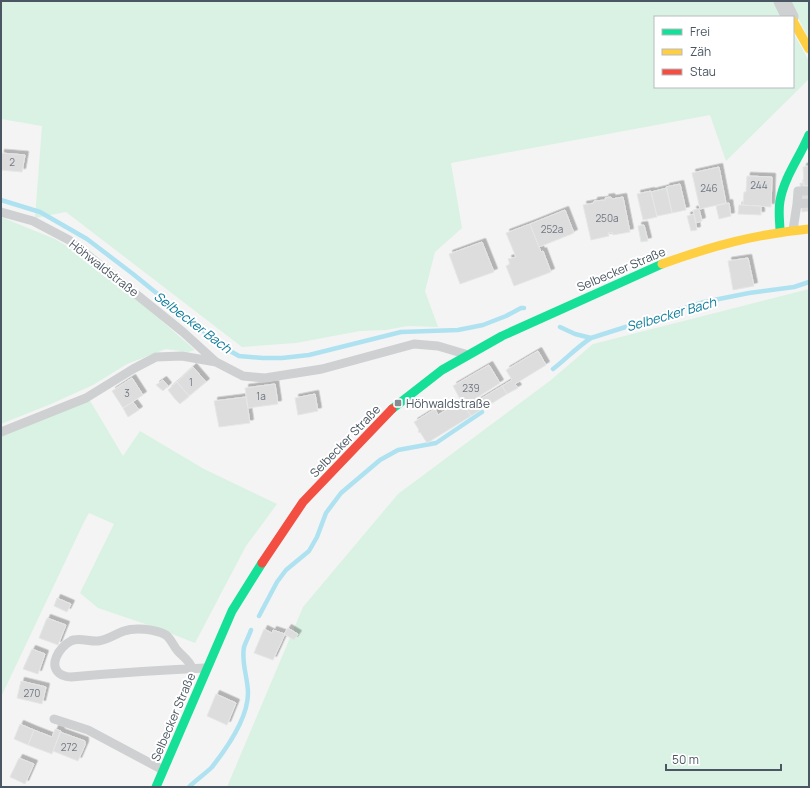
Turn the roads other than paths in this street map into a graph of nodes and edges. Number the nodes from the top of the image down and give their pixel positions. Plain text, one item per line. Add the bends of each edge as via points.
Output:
1 (782, 1) edge
2 (790, 16) edge
3 (794, 23) edge
4 (809, 49) edge
5 (809, 135) edge
6 (809, 191) edge
7 (809, 203) edge
8 (797, 204) junction
9 (1, 212) edge
10 (809, 229) edge
11 (793, 230) junction
12 (780, 232) junction
13 (468, 355) junction
14 (216, 362) junction
15 (1, 432) edge
16 (192, 668) junction
17 (207, 668) junction
18 (54, 719) dead end
19 (163, 770) junction
20 (156, 787) edge

1 - 2 street
3 - 4 main road
5 - 12 main road via 780,198
6 - 8 lane via 798,191
7 - 8 lane
8 - 11 lane
9 - 14 lane, Höhwaldstraße via 33,221 69,240 183,332
10 - 11 main road, Selbecker Straße
11 - 12 main road, Selbecker Straße
12 - 13 main road, Selbecker Straße via 737,240 657,266 502,336
13 - 14 lane, Höhwaldstraße via 438,346 414,344 322,369 265,378 243,376
13 - 17 main road, Selbecker Straße via 442,370 398,403 303,502 232,611
14 - 15 lane via 182,356 156,357 86,398
16 - 16 lane via 71,677 61,675 55,662 56,655 72,640 104,640 125,630 140,629 166,636 190,662
16 - 17 lane
17 - 19 main road, Selbecker Straße
18 - 19 lane via 88,730
19 - 20 main road, Selbecker Straße

